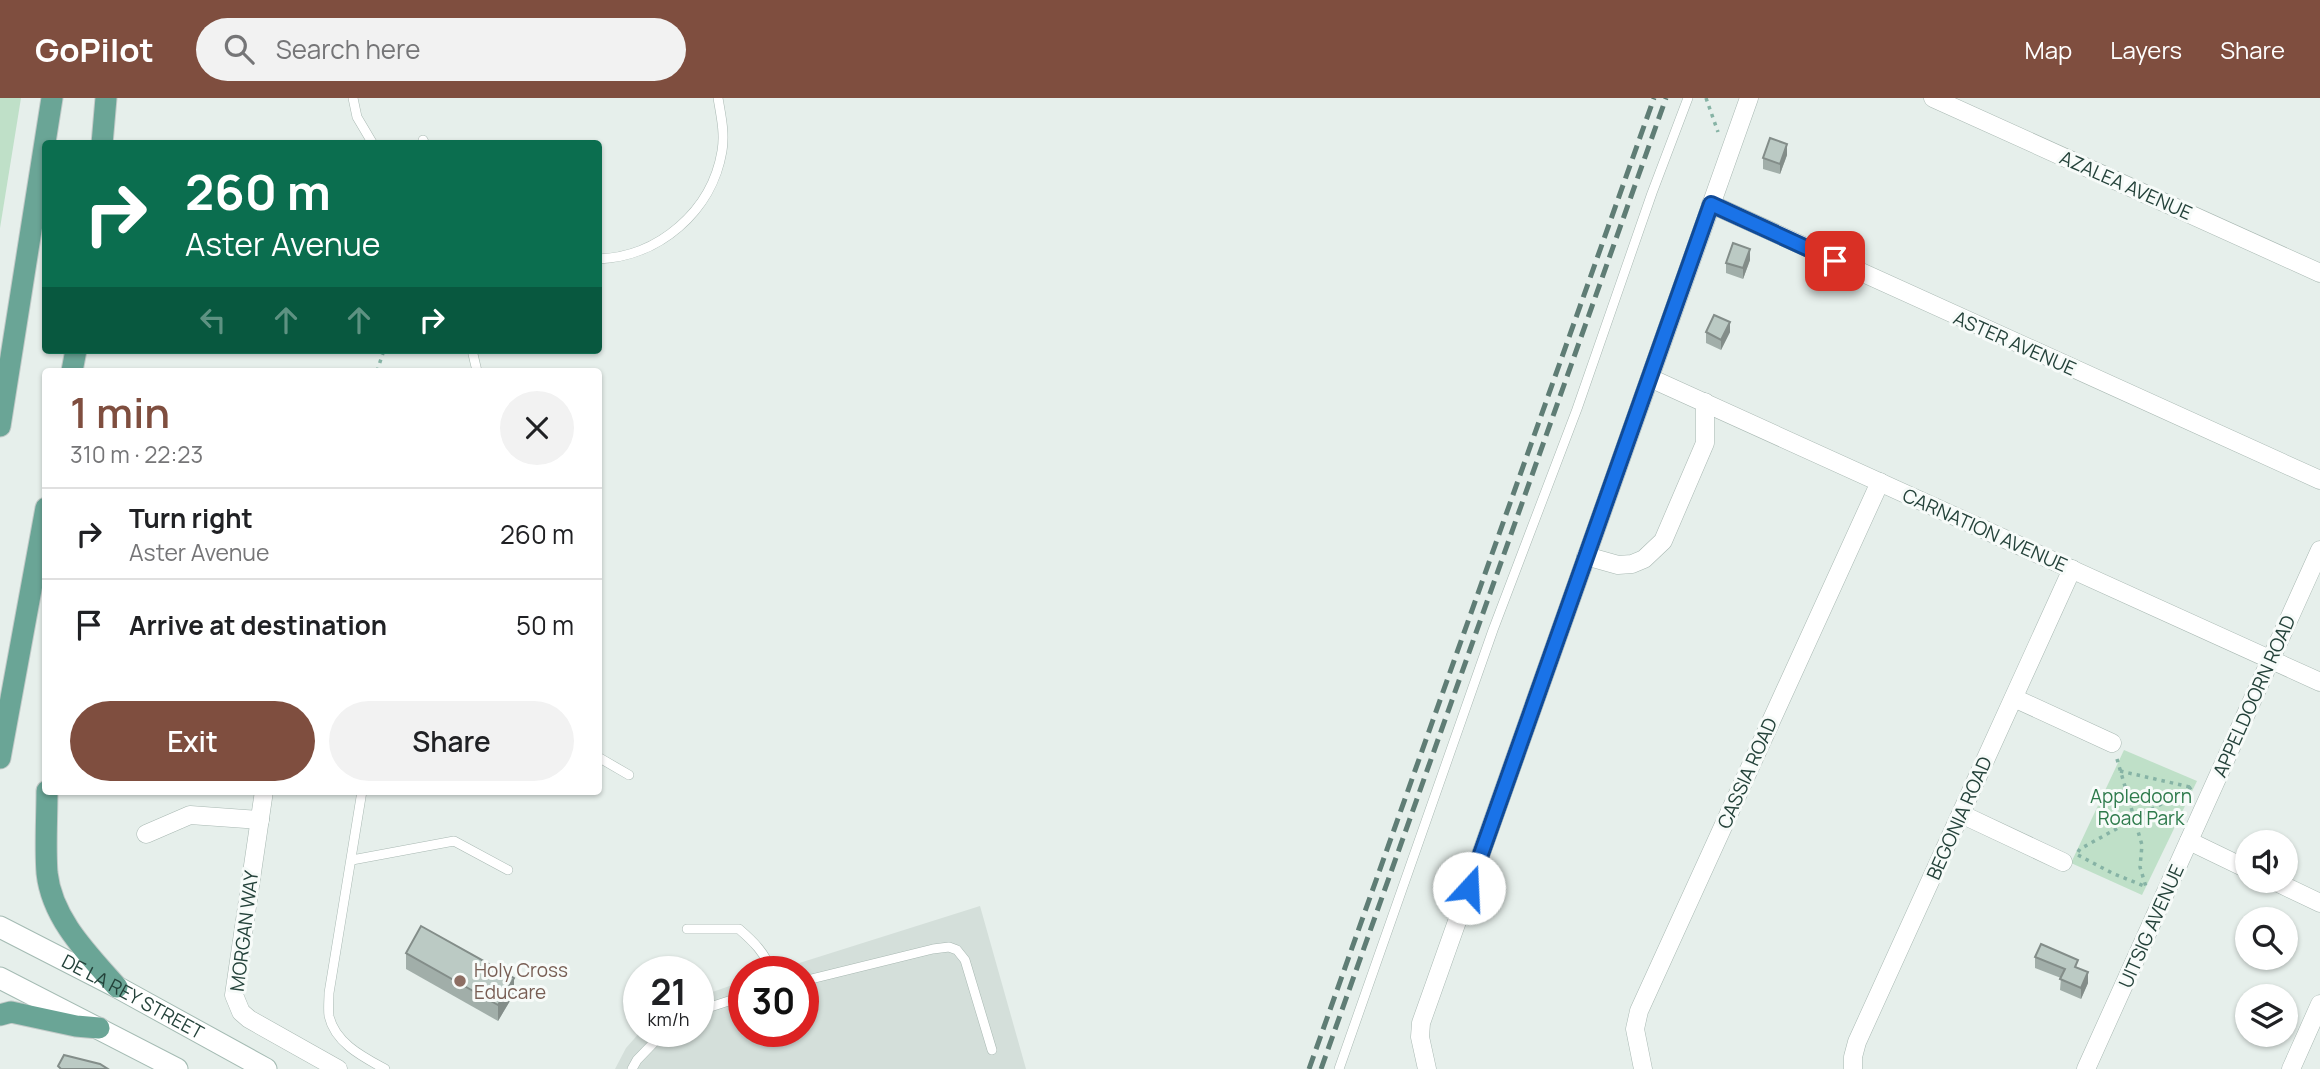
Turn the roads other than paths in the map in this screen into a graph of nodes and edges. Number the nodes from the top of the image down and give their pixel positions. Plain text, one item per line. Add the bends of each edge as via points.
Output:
1 (52, 98) edge
2 (106, 98) edge
3 (352, 98) edge
4 (718, 98) edge
5 (1688, 98) edge
6 (1749, 98) edge
7 (1933, 98) edge
8 (45, 140) edge
9 (102, 140) edge
10 (371, 140) edge
11 (42, 161) edge
12 (1711, 204) junction
13 (602, 258) edge
14 (2320, 273) edge
15 (1650, 378) junction
16 (1704, 402) junction
17 (0, 426) edge
18 (2320, 480) edge
19 (1880, 482) junction
20 (42, 530) edge
21 (2320, 550) edge
22 (1586, 556) junction
23 (2072, 569) junction
24 (2271, 659) junction
25 (2320, 682) edge
26 (2014, 698) junction
27 (2112, 743) road end
28 (0, 758) edge
29 (602, 759) edge
30 (629, 775) dead end
31 (47, 795) edge
32 (263, 795) edge
33 (361, 795) edge
34 (1961, 814) junction
35 (260, 820) junction
36 (146, 834) dead end
37 (2189, 841) junction
38 (2070, 858) road end
39 (352, 860) junction
40 (2235, 863) edge
41 (508, 870) dead end
42 (2298, 892) edge
43 (2320, 903) edge
44 (0, 927) edge
45 (687, 929) dead end
46 (765, 956) edge
47 (819, 977) edge
48 (0, 978) edge
49 (117, 987) junction
50 (2320, 1004) edge
51 (0, 1015) edge
52 (99, 1028) junction
53 (650, 1047) edge
54 (992, 1050) dead end
55 (177, 1069) edge
56 (266, 1069) edge
57 (338, 1069) edge
58 (385, 1069) edge
59 (632, 1069) edge
60 (1339, 1069) edge
61 (1427, 1069) edge
62 (1643, 1069) edge
63 (1853, 1069) edge
64 (2086, 1069) edge
65 (2291, 1069) edge

1 - 8 main road
2 - 9 main road
3 - 10 lane
4 - 13 lane via 722,150 709,192 698,208 660,242 634,253
5 - 60 lane via 1493,630
6 - 12 street
7 - 14 street, AZALEA AVENUE
11 - 17 main road
12 - 15 street
12 - 18 street, ASTER AVENUE
15 - 16 street, CARNATION AVENUE
15 - 22 street
16 - 19 street, CARNATION AVENUE
16 - 22 street via 1705,443 1662,541 1632,564
19 - 23 street, CARNATION AVENUE
19 - 62 street, CASSIA ROAD via 1639,1011 1635,1029
20 - 28 main road
21 - 24 street, APPELDOORN ROAD
22 - 61 street via 1421,1023
23 - 24 street, CARNATION AVENUE
23 - 26 street, BEGONIA ROAD
24 - 25 street, CARNATION AVENUE
24 - 37 street, APPELDOORN ROAD
26 - 27 street
26 - 34 street, BEGONIA ROAD
29 - 30 lane
31 - 49 main road via 47,874 54,899 72,934
32 - 35 street, MORGAN WAY
33 - 39 lane
34 - 38 street
34 - 63 street, BEGONIA ROAD via 1857,1042
35 - 36 street via 190,816
35 - 57 street, MORGAN WAY via 234,981 236,1003 249,1019
37 - 40 street, UITSIG AVENUE
37 - 64 street, UITSIG AVENUE
39 - 41 lane via 454,841
39 - 58 lane via 329,1016 350,1047
42 - 43 street
44 - 49 main road, DE LA REY STREET
45 - 46 lane via 739,929
47 - 54 lane via 902,955 949,947 957,950 965,960
48 - 52 main road
49 - 56 main road, DE LA REY STREET
50 - 65 street
51 - 52 main road via 11,1012
52 - 55 main road
53 - 59 lane

